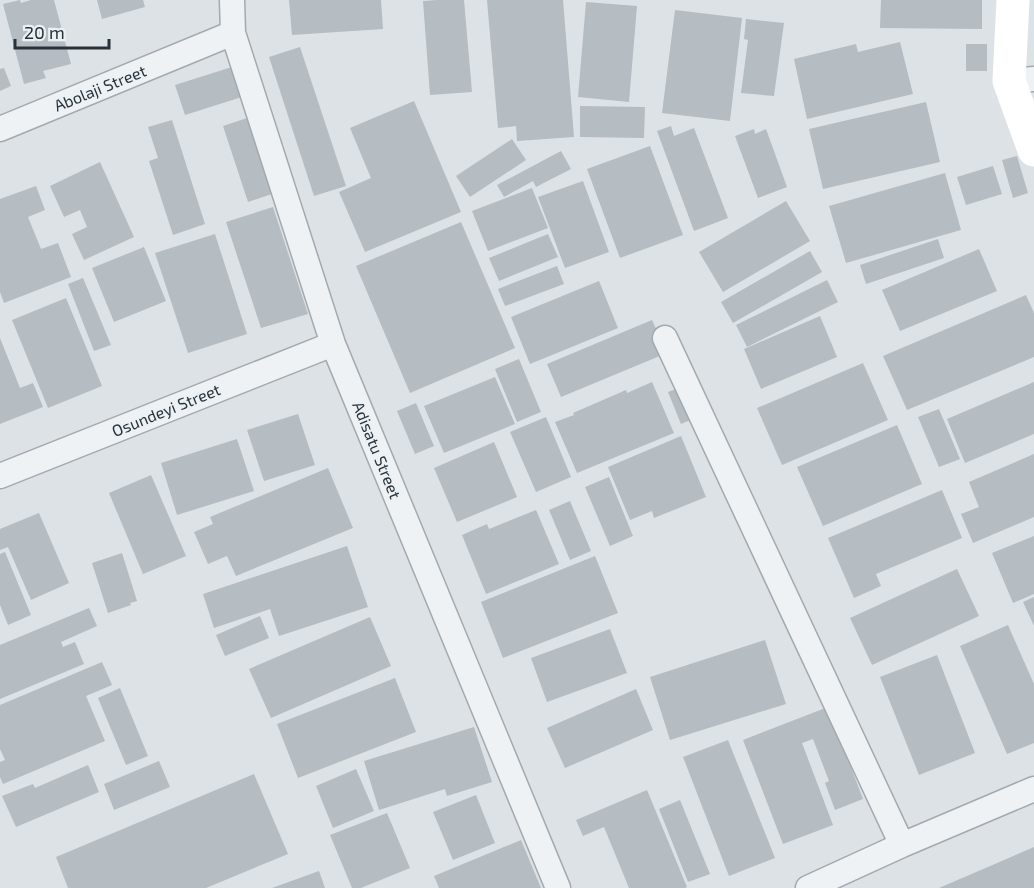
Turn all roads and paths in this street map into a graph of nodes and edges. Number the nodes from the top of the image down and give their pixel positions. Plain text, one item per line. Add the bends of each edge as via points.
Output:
1 (232, 0) edge
2 (1013, 0) edge
3 (233, 33) junction
4 (1022, 80) edge
5 (0, 129) edge
6 (1034, 150) edge
7 (665, 338) dead end
8 (333, 344) junction
9 (0, 476) edge
10 (1034, 789) edge
11 (902, 845) junction
12 (558, 888) edge
13 (808, 888) edge

1 - 3 street, Adisatu Street
2 - 4 street
3 - 5 street, Abolaji Street
3 - 8 street, Adisatu Street
4 - 6 street
7 - 11 street
8 - 9 street, Osundeyi Street
8 - 12 street, Adisatu Street
10 - 11 street
11 - 13 street

